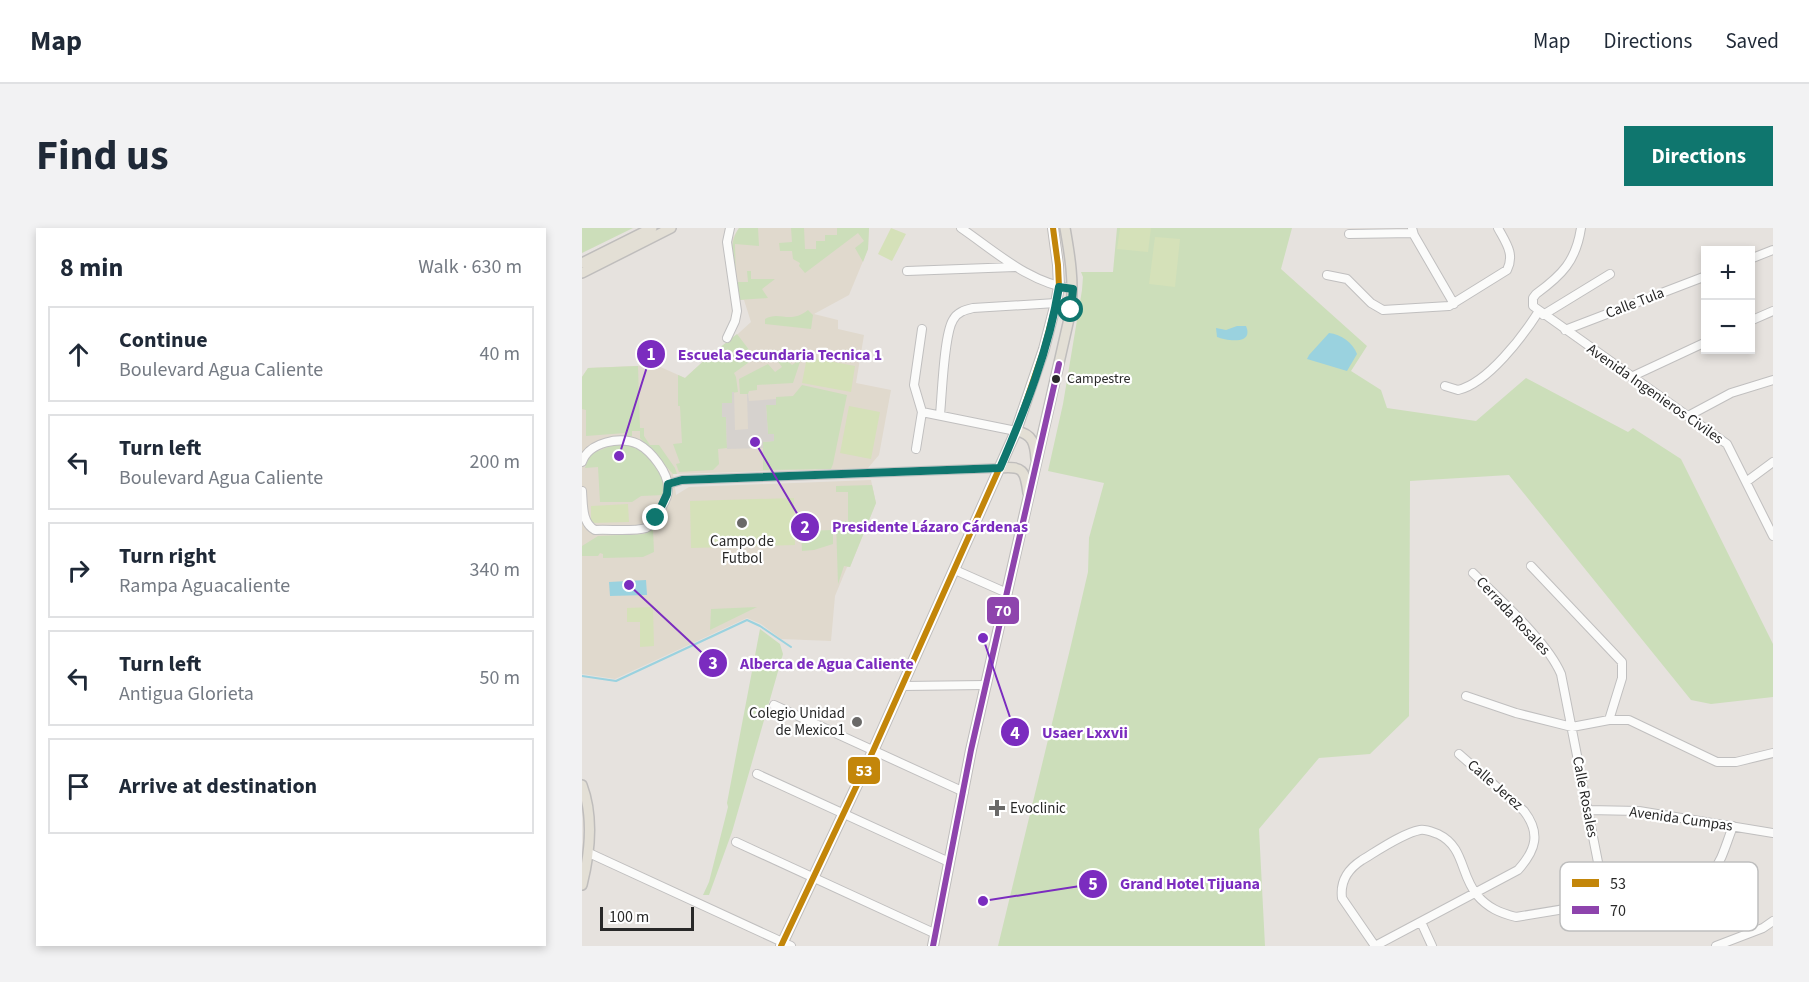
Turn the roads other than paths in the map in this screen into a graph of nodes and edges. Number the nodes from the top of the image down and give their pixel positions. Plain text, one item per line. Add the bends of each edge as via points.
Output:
1 (652, 228) edge
2 (671, 228) edge
3 (730, 228) edge
4 (961, 228) edge
5 (1053, 228) edge
6 (1065, 228) edge
7 (1498, 228) edge
8 (1581, 228) edge
9 (1413, 230) edge
10 (1348, 234) dead end
11 (1773, 250) edge
12 (1755, 257) edge
13 (582, 263) edge
14 (1015, 267) junction
15 (907, 271) dead end
16 (582, 273) edge
17 (1610, 274) dead end
18 (1327, 275) dead end
19 (1701, 278) edge
20 (1059, 287) junction
21 (1073, 289) junction
22 (1056, 303) junction
23 (1454, 304) junction
24 (1773, 311) edge
25 (1541, 313) junction
26 (1755, 319) edge
27 (922, 329) dead end
28 (1566, 330) junction
29 (727, 338) dead end
30 (1701, 344) edge
31 (1631, 377) junction
32 (1773, 380) edge
33 (1445, 386) dead end
34 (922, 412) junction
35 (940, 415) junction
36 (1688, 416) junction
37 (1016, 431) junction
38 (916, 449) dead end
39 (582, 462) edge
40 (1773, 462) edge
41 (1037, 464) junction
42 (1000, 468) junction
43 (1746, 482) junction
44 (668, 484) junction
45 (582, 491) edge
46 (1028, 501) junction
47 (1773, 536) edge
48 (1531, 566) dead end
49 (955, 570) junction
50 (1473, 573) dead end
51 (1006, 593) junction
52 (986, 685) junction
53 (903, 686) junction
54 (1466, 696) dead end
55 (774, 705) dead end
56 (1609, 720) junction
57 (1572, 727) junction
58 (873, 751) junction
59 (1773, 753) edge
60 (1459, 754) dead end
61 (757, 774) dead end
62 (582, 785) edge
63 (964, 792) junction
64 (1588, 810) junction
65 (843, 814) junction
66 (1732, 826) junction
67 (1773, 833) edge
68 (736, 842) dead end
69 (589, 853) junction
70 (949, 862) junction
71 (1598, 862) edge
72 (1720, 862) edge
73 (812, 878) junction
74 (582, 885) edge
75 (1476, 894) junction
76 (1560, 910) edge
77 (1773, 921) edge
78 (1421, 922) junction
79 (1758, 930) edge
80 (1755, 931) edge
81 (936, 934) junction
82 (785, 945) edge
83 (933, 946) edge
84 (1375, 946) edge
85 (1432, 946) edge
86 (1716, 946) edge

1 - 13 main road
2 - 16 main road
3 - 29 street via 727,242 737,311
4 - 14 street
5 - 20 main road
6 - 21 main road
7 - 23 street via 1511,262 1506,270
8 - 25 street, Avenida Ingenieros Civiles via 1573,257 1532,302
9 - 10 street
9 - 23 street
11 - 12 street
14 - 15 street
14 - 20 street
17 - 25 street
18 - 23 street via 1347,279 1383,310
19 - 28 street, Calle Tula
20 - 21 street
20 - 22 main road
21 - 41 main road
22 - 35 street via 973,308 955,317 948,332
22 - 37 main road
24 - 26 street
25 - 28 street, Avenida Ingenieros Civiles
25 - 33 street via 1519,342 1476,381 1458,390
27 - 34 street via 914,385
28 - 31 street, Avenida Ingenieros Civiles
30 - 31 street
31 - 36 street, Avenida Ingenieros Civiles
32 - 36 street via 1731,393
34 - 35 street
34 - 38 street
35 - 37 street
36 - 43 street, Avenida Ingenieros Civiles via 1727,444
37 - 41 main road via 1033,440
37 - 42 main road
39 - 44 street via 595,446 630,442 656,461
40 - 43 street
41 - 46 main road
42 - 44 street
42 - 46 main road via 1020,469
42 - 49 main road
43 - 47 street, Avenida Ingenieros Civiles
44 - 45 street via 656,518 646,528 636,529 590,528 583,519
46 - 51 main road
48 - 56 street via 1622,662 1622,678
49 - 51 street
49 - 53 main road
50 - 57 street, Cerrada Rosales via 1557,663
51 - 52 main road
52 - 53 street
52 - 63 main road
53 - 58 main road
54 - 57 street
55 - 58 street
56 - 57 street
56 - 59 street via 1638,724 1717,762 1736,762
57 - 64 street, Calle Rosales
58 - 63 street
58 - 65 main road
60 - 75 street, Calle Jerez via 1524,811 1534,828 1532,850 1518,870
61 - 65 street
62 - 69 main road via 589,816
63 - 70 main road
64 - 66 street, Avenida Cumpas via 1639,811
64 - 71 street, Calle Rosales
65 - 70 street
65 - 73 main road
66 - 67 street, Avenida Cumpas
66 - 72 street
68 - 73 street
69 - 74 main road
69 - 82 street
70 - 81 main road
73 - 81 street
73 - 82 main road
75 - 76 street via 1495,911 1516,917
75 - 78 street, Calle Jerez
75 - 84 street via 1449,839 1420,830 1406,836 1359,862 1343,878 1342,898
77 - 79 street
78 - 84 street, Calle Jerez
78 - 85 street
80 - 86 street
81 - 83 main road

